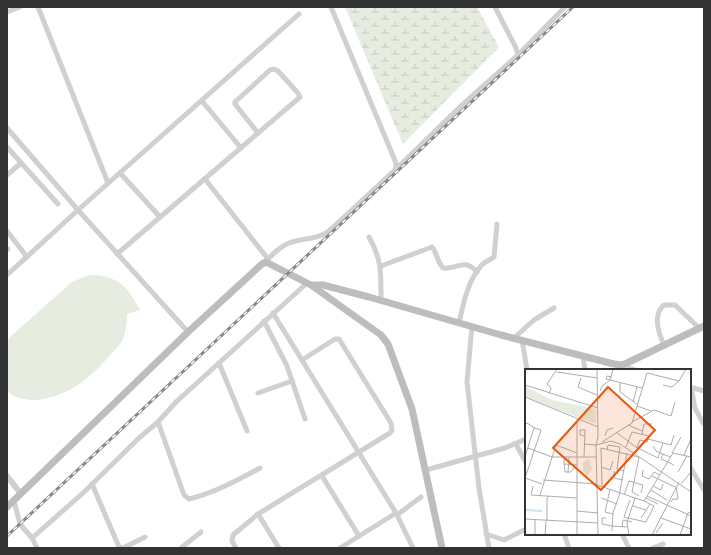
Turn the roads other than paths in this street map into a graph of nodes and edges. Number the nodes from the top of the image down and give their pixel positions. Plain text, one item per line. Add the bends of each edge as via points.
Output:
1 (20, 7) edge
2 (38, 7) edge
3 (331, 7) edge
4 (495, 7) edge
5 (565, 7) edge
6 (7, 12) edge
7 (299, 14) dead end
8 (518, 55) junction
9 (202, 101) junction
10 (7, 128) edge
11 (258, 133) junction
12 (7, 147) edge
13 (241, 148) junction
14 (21, 163) junction
15 (396, 169) junction
16 (120, 173) junction
17 (7, 175) edge
18 (205, 179) junction
19 (108, 183) junction
20 (58, 204) dead end
21 (78, 210) junction
22 (160, 217) junction
23 (497, 224) dead end
24 (7, 231) edge
25 (369, 237) dead end
26 (117, 254) junction
27 (27, 257) junction
28 (266, 261) junction
29 (381, 266) junction
30 (477, 272) junction
31 (7, 275) edge
32 (309, 284) junction
33 (381, 300) junction
34 (554, 308) dead end
35 (273, 313) junction
36 (264, 321) junction
37 (459, 323) junction
38 (472, 326) junction
39 (702, 327) edge
40 (188, 332) junction
41 (514, 338) junction
42 (522, 340) junction
43 (664, 345) junction
44 (584, 356) junction
45 (302, 360) junction
46 (219, 363) junction
47 (621, 365) junction
48 (527, 369) edge
49 (585, 369) edge
50 (632, 369) edge
51 (292, 381) junction
52 (691, 387) edge
53 (704, 391) edge
54 (258, 393) dead end
55 (692, 405) edge
56 (305, 419) dead end
57 (158, 422) junction
58 (703, 423) dead end
59 (247, 431) dead end
60 (525, 440) edge
61 (516, 444) junction
62 (359, 453) junction
63 (476, 457) junction
64 (525, 462) edge
65 (260, 468) dead end
66 (691, 469) edge
67 (426, 470) junction
68 (7, 476) edge
69 (322, 476) junction
70 (92, 484) junction
71 (704, 490) edge
72 (21, 494) junction
73 (421, 497) dead end
74 (14, 501) junction
75 (7, 507) edge
76 (258, 514) junction
77 (397, 514) junction
78 (525, 530) edge
79 (201, 532) dead end
80 (486, 534) junction
81 (564, 535) edge
82 (622, 535) edge
83 (360, 536) junction
84 (145, 537) dead end
85 (32, 538) junction
86 (663, 544) dead end
87 (118, 547) edge
88 (36, 548) edge
89 (181, 548) edge
90 (236, 548) edge
91 (279, 548) edge
92 (340, 548) edge
93 (413, 548) edge
94 (442, 548) edge
95 (489, 548) edge
96 (569, 548) edge
97 (629, 548) edge
98 (653, 548) edge

1 - 6 street
2 - 19 street
3 - 15 street via 396,162
4 - 8 street
5 - 8 street
7 - 9 street
8 - 15 street
9 - 13 street
9 - 16 street
10 - 21 street
11 - 11 street via 300,97 274,69 235,102
11 - 13 street
12 - 14 street
13 - 18 street
14 - 17 street
14 - 20 street
15 - 28 street via 325,234 290,243
16 - 19 street
16 - 22 street
18 - 22 street
18 - 28 street
19 - 21 street
21 - 26 street
21 - 27 street
22 - 26 street
23 - 30 street via 494,257 483,264
24 - 27 street
25 - 29 street
26 - 40 street
27 - 31 street
28 - 32 main road
28 - 40 main road
29 - 30 street via 433,247 443,268 466,264
29 - 33 street
30 - 37 street via 466,293
32 - 33 main road via 323,285
32 - 35 street
32 - 67 main road via 381,335 388,344 412,409
33 - 37 main road
34 - 41 street via 534,320
35 - 36 street
35 - 45 street
36 - 46 street
36 - 51 street
37 - 38 main road
38 - 41 main road
38 - 63 street via 467,382
39 - 43 main road
39 - 43 street via 675,305 664,305 660,309 658,328
40 - 72 main road
41 - 42 main road
42 - 44 main road
42 - 48 street
43 - 47 main road
44 - 47 main road
44 - 49 street
45 - 62 street
45 - 62 street via 339,339 388,417 392,432
46 - 57 street
46 - 59 street
47 - 50 street
51 - 54 street
51 - 56 street
52 - 53 street
55 - 58 street
57 - 65 street via 184,495 189,499 199,497
57 - 70 street
60 - 61 street
61 - 63 street
61 - 64 street
62 - 69 street
62 - 77 street
63 - 67 street
63 - 80 street
66 - 71 street
67 - 94 main road
68 - 72 street
69 - 76 street
69 - 83 street
70 - 85 street
70 - 87 street
72 - 74 main road
73 - 77 street
74 - 75 main road
74 - 85 street via 20,524
76 - 90 street via 233,535 232,540
76 - 91 street
77 - 83 street
77 - 93 street
78 - 80 street via 504,540
79 - 89 street
80 - 95 street
81 - 96 street
82 - 97 street
83 - 92 street
84 - 87 street via 124,548
85 - 88 street
86 - 98 street

